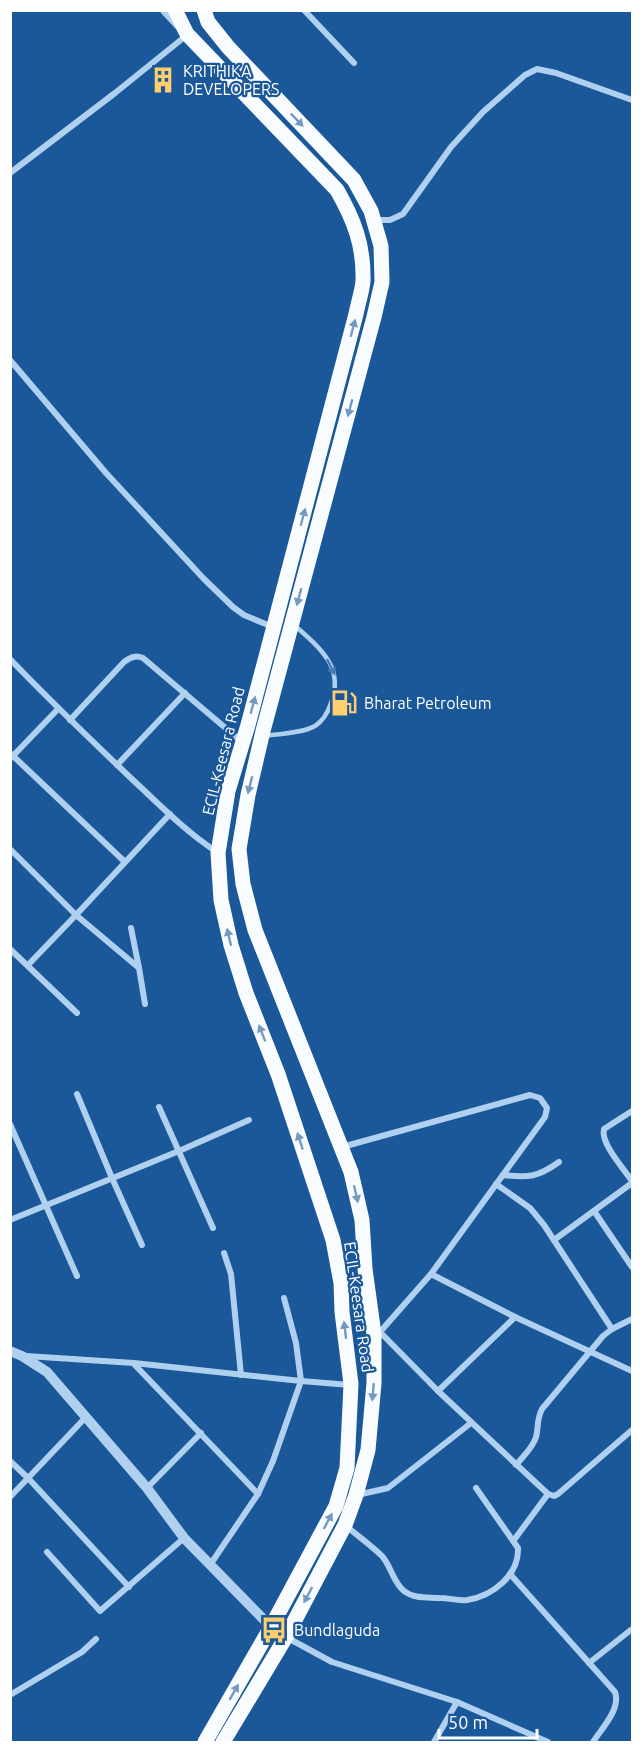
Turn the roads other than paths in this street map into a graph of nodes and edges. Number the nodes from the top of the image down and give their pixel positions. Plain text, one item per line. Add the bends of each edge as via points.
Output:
1 (165, 10) edge
2 (175, 10) edge
3 (204, 10) edge
4 (304, 10) edge
5 (188, 34) junction
6 (354, 63) dead end
7 (633, 100) edge
8 (10, 173) edge
9 (374, 220) junction
10 (10, 360) edge
11 (292, 624) junction
12 (274, 627) junction
13 (10, 659) edge
14 (185, 693) junction
15 (58, 710) junction
16 (70, 720) junction
17 (262, 736) junction
18 (243, 742) junction
19 (11, 756) edge
20 (117, 765) junction
21 (170, 814) junction
22 (10, 849) edge
23 (218, 853) junction
24 (125, 862) junction
25 (76, 915) junction
26 (131, 928) dead end
27 (10, 949) edge
28 (28, 965) junction
29 (139, 968) junction
30 (145, 1004) dead end
31 (77, 1013) dead end
32 (76, 1094) dead end
33 (159, 1107) dead end
34 (633, 1111) edge
35 (249, 1120) dead end
36 (10, 1124) edge
37 (341, 1147) junction
38 (179, 1151) junction
39 (559, 1162) dead end
40 (503, 1175) junction
41 (112, 1178) junction
42 (633, 1182) edge
43 (496, 1184) junction
44 (45, 1206) junction
45 (594, 1211) junction
46 (10, 1220) edge
47 (213, 1228) dead end
48 (554, 1240) junction
49 (142, 1245) dead end
50 (224, 1253) dead end
51 (633, 1267) edge
52 (431, 1274) junction
53 (77, 1276) dead end
54 (284, 1298) dead end
55 (515, 1317) junction
56 (633, 1319) edge
57 (612, 1329) junction
58 (377, 1333) junction
59 (10, 1351) edge
60 (591, 1351) junction
61 (22, 1356) junction
62 (134, 1363) junction
63 (633, 1371) edge
64 (241, 1375) junction
65 (301, 1382) junction
66 (351, 1385) junction
67 (438, 1391) junction
68 (86, 1416) junction
69 (471, 1423) junction
70 (633, 1430) edge
71 (201, 1432) junction
72 (10, 1461) edge
73 (516, 1464) junction
74 (28, 1478) junction
75 (147, 1488) junction
76 (476, 1488) dead end
77 (258, 1494) junction
78 (548, 1494) junction
79 (356, 1495) junction
80 (10, 1497) edge
81 (345, 1525) junction
82 (184, 1538) junction
83 (514, 1540) junction
84 (47, 1552) dead end
85 (210, 1565) junction
86 (510, 1574) junction
87 (129, 1587) junction
88 (271, 1628) junction
89 (633, 1629) edge
90 (286, 1637) junction
91 (96, 1639) dead end
92 (589, 1663) junction
93 (10, 1695) edge
94 (457, 1702) junction
95 (205, 1743) edge
96 (223, 1743) edge
97 (435, 1743) edge
98 (548, 1743) edge
99 (593, 1743) edge

1 - 5 street
2 - 5 main road, ECIL-Keesara Road
3 -> 9 main road, ECIL-Keesara Road via 208,22 228,47 354,180
4 - 6 street
5 - 8 street
12 -> 5 main road, ECIL-Keesara Road via 356,314 363,282 362,249 353,218 337,190
7 - 9 street via 537,69 483,112 451,147 403,214 390,220
9 -> 11 main road, ECIL-Keesara Road via 381,246 382,282
10 - 12 street via 106,473 204,579 244,615
11 - 17 main road, ECIL-Keesara Road
11 -> 17 lane via 331,665 336,680 334,694 317,725
18 -> 12 main road, ECIL-Keesara Road
13 - 15 street
14 - 16 street via 143,658 132,657
14 - 18 street
14 - 20 street
15 - 16 street
15 - 19 street
16 - 20 street
17 - 18 main road
17 -> 37 main road, ECIL-Keesara Road via 239,849 243,884 255,930
18 - 23 main road, ECIL-Keesara Road via 228,791
19 - 24 street
20 - 21 street
21 - 23 street
21 - 24 street
22 - 25 street
66 -> 23 main road, ECIL-Keesara Road via 333,1240 231,945 221,900
24 - 25 street
25 - 28 street
25 - 29 street
26 - 29 street
27 - 28 street
28 - 31 street
29 - 30 street
32 - 41 street
33 - 38 street
34 - 42 street via 604,1129 602,1135
35 - 38 street
36 - 44 street
37 - 40 street via 530,1095 540,1098 547,1108 545,1117
37 -> 58 main road, ECIL-Keesara Road via 362,1220 365,1269
38 - 41 street
38 - 47 street
39 - 40 street via 532,1177
40 - 43 street
41 - 44 street
41 - 49 street
42 - 45 street
43 - 48 street via 530,1208
43 - 52 street
44 - 46 street
44 - 53 street
45 - 48 street
45 - 51 street
48 - 57 street
50 - 64 street via 231,1274
52 - 55 street
52 - 58 street
54 - 65 street
55 - 60 street
55 - 67 street
56 - 57 street
57 - 60 street
58 - 67 street
58 -> 79 main road, ECIL-Keesara Road via 368,1450
59 - 61 street
60 - 63 street
60 - 73 street via 542,1409 537,1418 536,1438
61 - 62 street
61 - 68 street via 47,1372
62 - 64 street
62 - 71 street
64 - 65 street
65 - 66 street
65 - 77 street
88 -> 66 main road, ECIL-Keesara Road via 336,1506 347,1468
67 - 69 street
68 - 74 street
68 - 75 street
69 - 73 street
69 - 79 street via 388,1488
70 - 78 street via 558,1494
71 - 75 street
71 - 77 street
72 - 74 street
73 - 78 street
74 - 80 street
74 - 87 street
75 - 82 street
76 - 83 street
77 - 85 street
78 - 83 street
79 - 81 main road, ECIL-Keesara Road
81 - 86 street via 382,1556 404,1591 418,1598 465,1600 482,1596
81 -> 90 main road, ECIL-Keesara Road
82 - 85 street
82 - 87 street
83 - 86 street via 518,1555
84 - 87 street via 100,1611
85 - 88 street
86 - 92 street
88 - 90 street
95 -> 88 main road, ECIL-Keesara Road
89 - 92 street
90 - 94 street via 332,1662
90 - 96 main road, ECIL-Keesara Road
91 - 93 street via 82,1652
92 - 99 street via 618,1700
94 - 97 street
94 - 98 street

